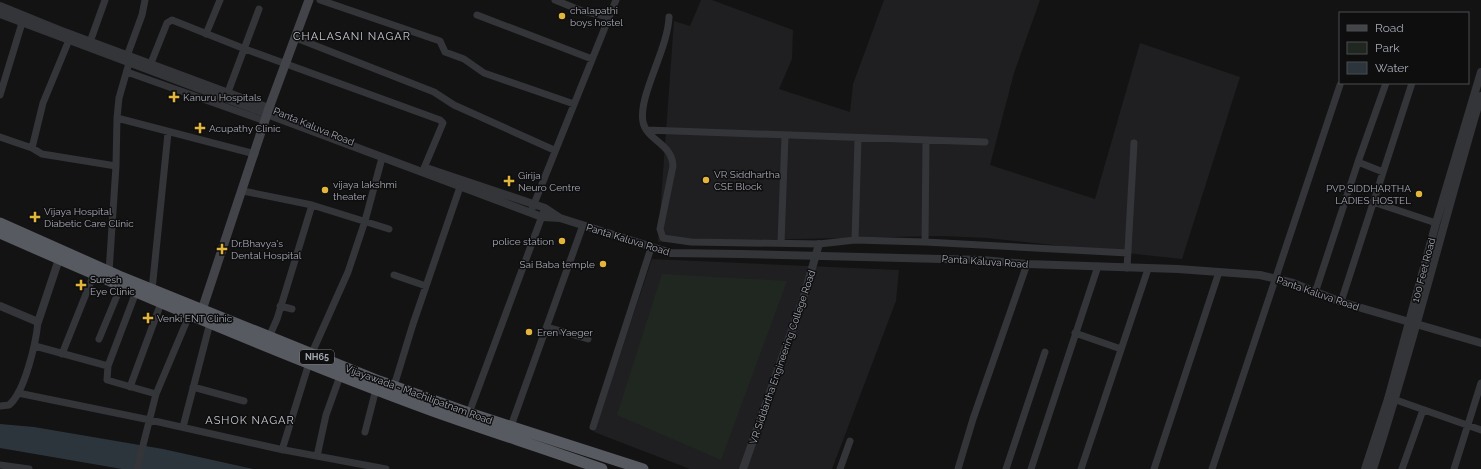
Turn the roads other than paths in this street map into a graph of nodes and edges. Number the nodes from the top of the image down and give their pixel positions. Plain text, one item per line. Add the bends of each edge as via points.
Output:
1 (105, 0) edge
2 (145, 0) edge
3 (220, 0) edge
4 (309, 0) edge
5 (320, 0) edge
6 (555, 0) edge
7 (616, 0) edge
8 (0, 6) edge
9 (259, 9) dead end
10 (0, 14) edge
11 (477, 15) dead end
12 (609, 17) junction
13 (669, 17) dead end
14 (22, 19) junction
15 (206, 34) junction
16 (296, 38) junction
17 (69, 40) junction
18 (90, 42) junction
19 (245, 49) junction
20 (592, 59) junction
21 (128, 64) junction
22 (151, 64) junction
23 (286, 64) junction
24 (1481, 72) edge
25 (1386, 84) edge
26 (1412, 84) edge
27 (1340, 85) dead end
28 (228, 92) junction
29 (0, 95) edge
30 (1481, 96) edge
31 (574, 104) junction
32 (267, 114) junction
33 (117, 118) junction
34 (647, 130) junction
35 (168, 132) junction
36 (0, 136) edge
37 (785, 136) junction
38 (858, 139) junction
39 (926, 141) junction
40 (985, 142) dead end
41 (1134, 143) dead end
42 (32, 148) junction
43 (554, 150) junction
44 (254, 154) junction
45 (382, 158) junction
46 (1358, 162) junction
47 (116, 166) junction
48 (424, 168) junction
49 (1383, 172) junction
50 (460, 187) junction
51 (243, 191) junction
52 (1373, 202) junction
53 (534, 204) junction
54 (312, 205) junction
55 (545, 208) junction
56 (530, 212) junction
57 (542, 217) junction
58 (560, 218) junction
59 (365, 220) junction
60 (0, 223) edge
61 (1436, 223) junction
62 (583, 225) junction
63 (389, 229) dead end
64 (0, 233) edge
65 (855, 240) junction
66 (925, 242) junction
67 (781, 243) junction
68 (819, 244) junction
69 (651, 248) junction
70 (1128, 253) junction
71 (59, 259) junction
72 (1027, 264) junction
73 (1098, 266) junction
74 (1127, 268) junction
75 (1148, 269) junction
76 (109, 272) junction
77 (1218, 272) junction
78 (94, 274) junction
79 (394, 275) dead end
80 (1276, 278) junction
81 (121, 286) junction
82 (426, 286) junction
83 (152, 290) junction
84 (136, 292) junction
85 (1315, 293) junction
86 (1341, 302) junction
87 (161, 303) junction
88 (0, 306) edge
89 (280, 306) junction
90 (292, 309) dead end
91 (201, 314) junction
92 (38, 322) junction
93 (1413, 322) junction
94 (547, 328) junction
95 (1075, 333) junction
96 (269, 338) junction
97 (99, 339) dead end
98 (588, 339) dead end
99 (1481, 343) edge
100 (35, 346) junction
101 (1121, 349) junction
102 (1045, 352) dead end
103 (62, 354) junction
104 (310, 359) junction
105 (108, 366) junction
106 (340, 376) junction
107 (1481, 383) edge
108 (394, 386) junction
109 (130, 387) junction
110 (193, 387) junction
111 (376, 389) junction
112 (18, 393) junction
113 (156, 394) junction
114 (1396, 400) junction
115 (244, 401) dead end
116 (0, 406) edge
117 (1423, 410) junction
118 (469, 413) junction
119 (150, 420) junction
120 (510, 426) junction
121 (1467, 426) junction
122 (183, 427) junction
123 (593, 427) dead end
124 (1481, 430) edge
125 (365, 432) dead end
126 (850, 441) dead end
127 (282, 450) junction
128 (317, 456) junction
129 (0, 465) edge
130 (28, 469) edge
131 (137, 469) edge
132 (386, 469) edge
133 (602, 469) edge
134 (643, 469) edge
135 (743, 469) edge
136 (840, 469) edge
137 (958, 469) edge
138 (1006, 469) edge
139 (1031, 469) edge
140 (1081, 469) edge
141 (1154, 469) edge
142 (1212, 469) edge
143 (1365, 469) edge
144 (1373, 469) edge
145 (1402, 469) edge
146 (1454, 469) edge

1 - 18 street
2 - 21 street
3 - 15 street
4 - 16 main road
5 - 31 street via 440,41 445,52 464,59 484,73
6 - 12 street via 582,11
7 - 12 street
8 - 14 street, Panta Kaluva Road
9 - 19 street
10 - 14 street, Panta Kaluva Road
11 - 20 street
12 - 20 street
13 - 34 street via 668,35 644,102 643,122
14 - 17 street, Panta Kaluva Road
14 - 18 street, Panta Kaluva Road
14 - 29 street
15 - 19 street
15 - 22 street via 172,20 168,22
16 - 23 main road
16 - 43 street via 434,92 454,105
17 - 21 street, Panta Kaluva Road
17 - 42 street via 43,103
18 - 21 street, Panta Kaluva Road
19 - 23 street
19 - 28 street
20 - 31 street
21 - 22 street, Panta Kaluva Road
21 - 32 street, Panta Kaluva Road
21 - 33 street via 119,98
22 - 28 street, Panta Kaluva Road
23 - 32 main road
23 - 48 street via 442,121 441,130
24 - 61 street, 100 Feet Road
25 - 46 street
26 - 49 street
27 - 80 street
28 - 32 street, Panta Kaluva Road
30 - 93 street, 100 Feet Road
31 - 43 street
32 - 44 main road
32 - 45 street, Panta Kaluva Road
32 - 48 street, Panta Kaluva Road
33 - 35 street
33 - 47 street
34 - 37 street
34 - 67 street via 673,158 660,229 663,238 691,242
35 - 44 street
35 - 83 street
36 - 42 street
37 - 38 street
37 - 67 street
38 - 39 street
38 - 65 street
39 - 40 street
39 - 66 street
41 - 70 street
42 - 47 street via 42,154
43 - 53 street
44 - 51 main road
45 - 50 street, Panta Kaluva Road
45 - 59 street
46 - 49 street
46 - 85 street
47 - 76 street
48 - 53 street, Panta Kaluva Road
49 - 52 street
50 - 56 street, Panta Kaluva Road
50 - 82 street
51 - 54 street
51 - 91 main road
52 - 61 street
52 - 86 street
53 - 55 street, Panta Kaluva Road
53 - 56 street
54 - 59 street
54 - 89 street
55 - 57 street
55 - 58 street, Panta Kaluva Road
56 - 57 street, Panta Kaluva Road
57 - 58 street, Panta Kaluva Road
57 - 118 street
58 - 62 street, Panta Kaluva Road
59 - 63 street
59 - 104 street via 348,272
60 - 76 highway, Vijayawada - Machilipatnam Road / NH65
61 - 93 street, 100 Feet Road
62 - 69 street, Panta Kaluva Road
62 - 94 street
64 - 71 highway, Vijayawada - Machilipatnam Road / NH65
65 - 66 street
65 - 68 street
66 - 70 street
67 - 68 street
68 - 135 street, VR Siddartha Engineering College Road via 804,296
69 - 72 street, Panta Kaluva Road, bridge via 671,253 982,260
69 - 123 street
70 - 74 street
71 - 78 highway, Vijayawada - Machilipatnam Road / NH65
71 - 92 street
72 - 73 street, Panta Kaluva Road
72 - 137 street
73 - 74 street, Panta Kaluva Road
73 - 95 street
74 - 75 street, Panta Kaluva Road
75 - 77 street, Panta Kaluva Road
75 - 101 street
76 - 83 highway, Vijayawada - Machilipatnam Road / NH65
77 - 80 street, Panta Kaluva Road
77 - 141 street
78 - 81 highway, Vijayawada - Machilipatnam Road / NH65
78 - 103 street
79 - 82 street
80 - 85 street, Panta Kaluva Road
80 - 142 street
81 - 84 highway, Vijayawada - Machilipatnam Road / NH65
81 - 97 street
82 - 108 street
83 - 91 highway, Vijayawada - Machilipatnam Road / NH65
84 - 87 highway, Vijayawada - Machilipatnam Road / NH65
84 - 105 street
85 - 86 street, Panta Kaluva Road
86 - 93 street, Panta Kaluva Road
87 - 91 highway, Vijayawada - Machilipatnam Road / NH65
87 - 109 street
88 - 92 street
89 - 90 street
89 - 96 street
91 - 96 highway, Vijayawada - Machilipatnam Road / NH65
91 - 104 highway, Vijayawada - Machilipatnam Road / NH65
91 - 110 street
91 - 113 street
92 - 100 street
93 - 99 street, Panta Kaluva Road
93 - 114 street, 100 Feet Road
93 - 143 street, 100 Feet Road
94 - 98 street
94 - 120 street
95 - 101 street
95 - 139 street
96 - 104 highway, Vijayawada - Machilipatnam Road / NH65
100 - 103 street
100 - 112 street
101 - 140 street
102 - 138 street
103 - 105 street
104 - 106 highway, Vijayawada - Machilipatnam Road / NH65
104 - 108 highway, Vijayawada - Machilipatnam Road / NH65
104 - 127 street
105 - 109 street via 107,380
106 - 111 highway, Vijayawada - Machilipatnam Road / NH65
106 - 128 street via 326,415
107 - 121 street
108 - 118 highway, Vijayawada - Machilipatnam Road / NH65
109 - 113 street
110 - 115 street
110 - 122 street
111 - 125 street
111 - 133 highway, Vijayawada - Machilipatnam Road / NH65
112 - 116 street via 9,405
112 - 119 street
113 - 119 street
114 - 117 street
114 - 144 street, 100 Feet Road
117 - 121 street
117 - 145 street
118 - 120 highway, Vijayawada - Machilipatnam Road / NH65
119 - 122 street
119 - 131 street
120 - 134 highway, Vijayawada - Machilipatnam Road / NH65
121 - 124 street
121 - 146 street
122 - 127 street
126 - 136 street
127 - 128 street
128 - 132 street
129 - 130 street

